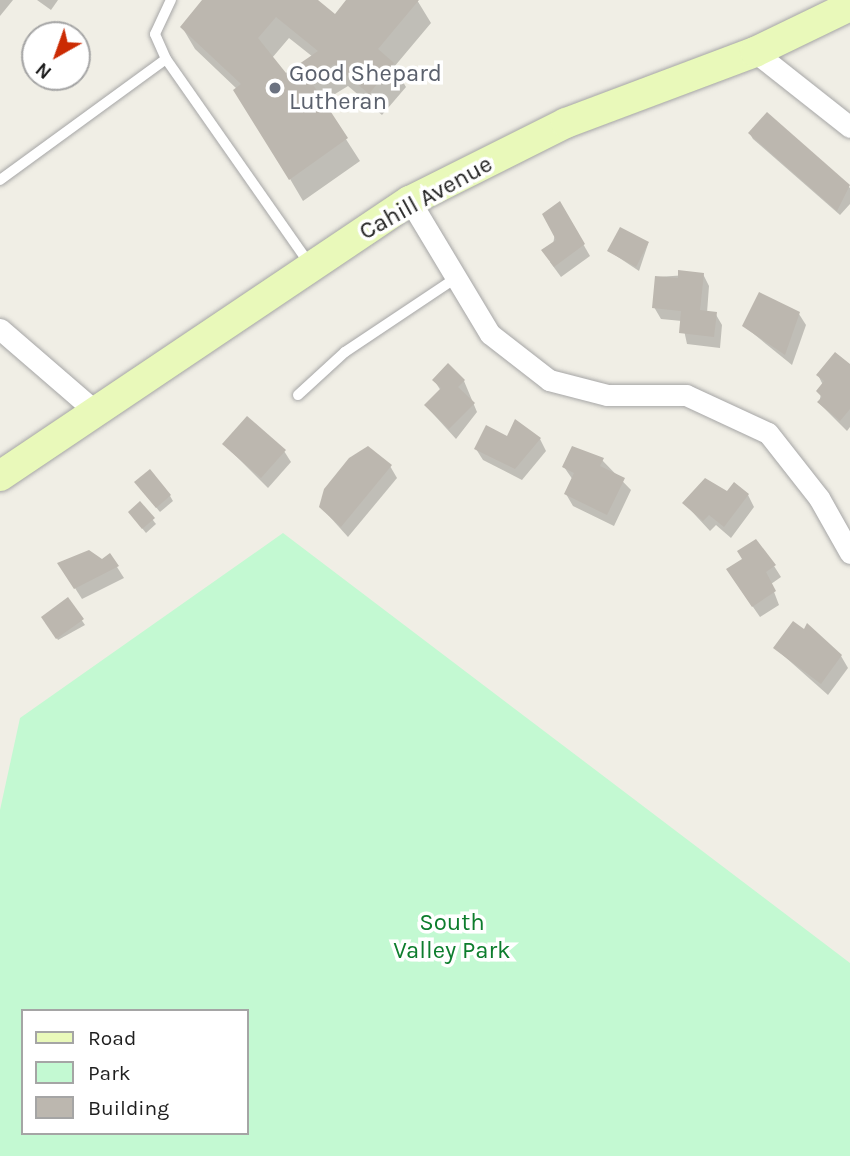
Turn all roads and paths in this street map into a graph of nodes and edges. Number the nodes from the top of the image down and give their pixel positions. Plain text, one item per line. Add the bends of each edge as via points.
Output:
1 (172, 0) edge
2 (850, 6) edge
3 (755, 52) junction
4 (166, 59) junction
5 (850, 127) edge
6 (0, 180) edge
7 (410, 201) junction
8 (312, 267) junction
9 (456, 278) junction
10 (0, 329) edge
11 (298, 395) dead end
12 (95, 411) junction
13 (0, 476) edge
14 (850, 553) edge

1 - 4 lane via 155,34
2 - 3 street, Cahill Avenue
3 - 5 street
3 - 7 street, Cahill Avenue via 566,123
4 - 6 lane
4 - 8 lane
7 - 8 street, Cahill Avenue
7 - 9 street
8 - 12 street, Cahill Avenue
9 - 11 lane via 345,352
9 - 14 street via 490,334 549,380 607,395 686,395 768,433 819,498
10 - 12 street
12 - 13 street, Cahill Avenue

